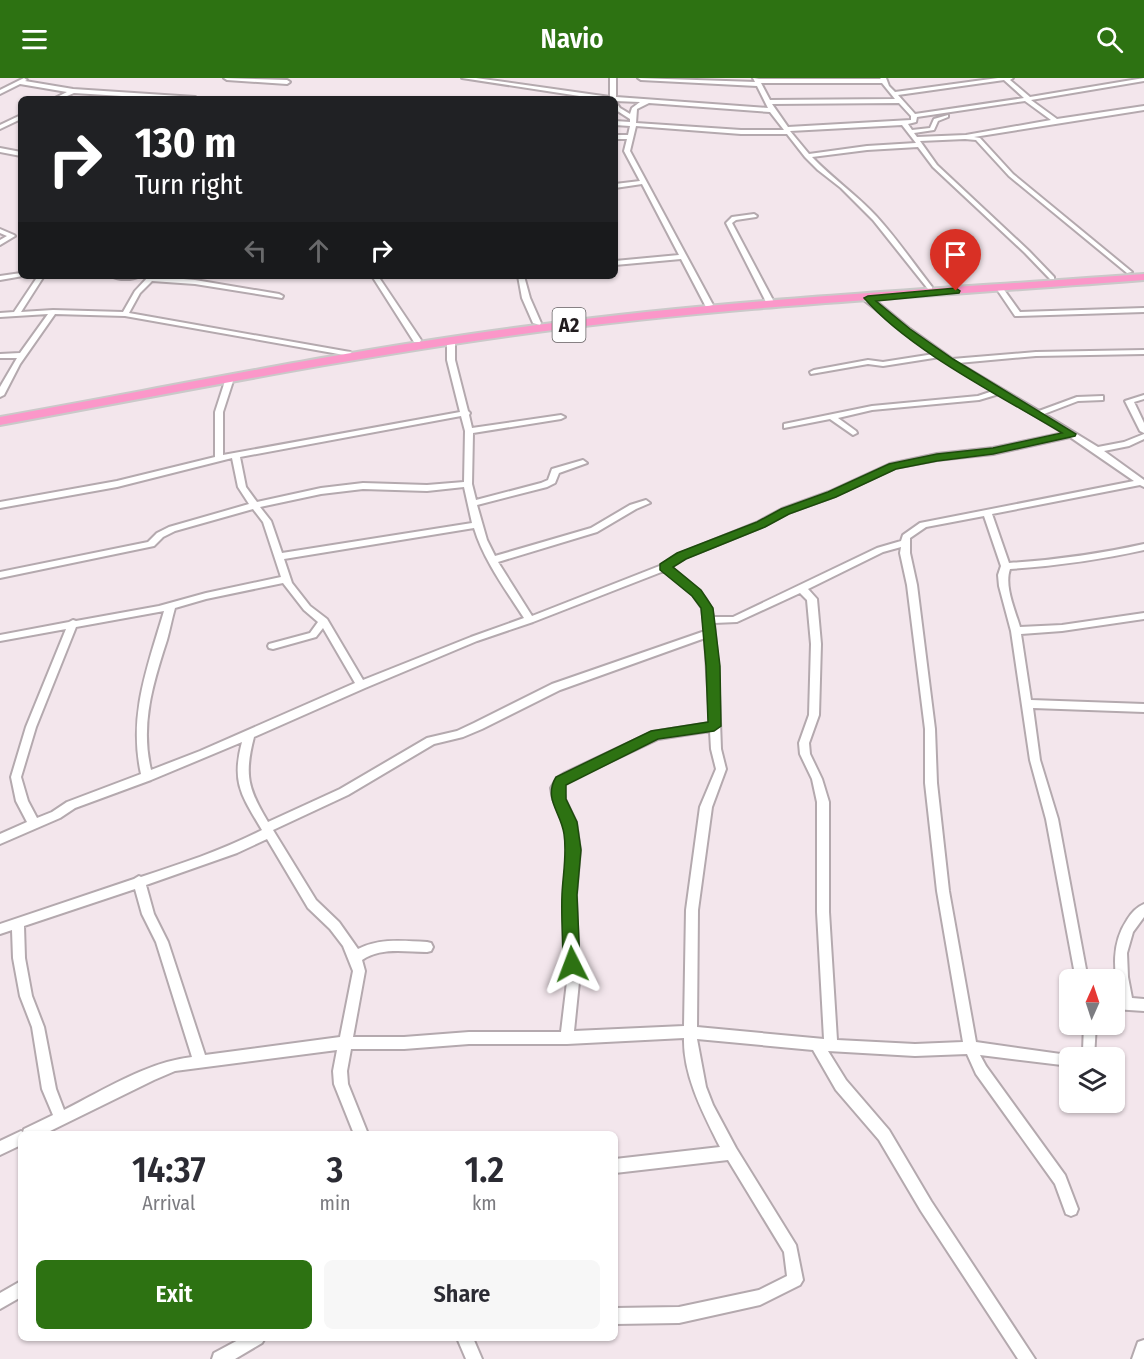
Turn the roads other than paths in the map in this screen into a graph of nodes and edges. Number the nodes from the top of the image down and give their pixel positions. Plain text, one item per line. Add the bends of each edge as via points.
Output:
1 (28, 78) edge
2 (227, 78) edge
3 (465, 78) edge
4 (613, 78) edge
5 (641, 78) edge
6 (1008, 78) edge
7 (1144, 79) edge
8 (884, 80) edge
9 (757, 81) edge
10 (20, 82) junction
11 (287, 82) dead end
12 (0, 84) edge
13 (12, 86) junction
14 (73, 91) junction
15 (0, 92) edge
16 (123, 93) junction
17 (894, 94) junction
18 (62, 96) edge
19 (119, 96) edge
20 (146, 96) edge
21 (586, 96) edge
22 (613, 96) edge
23 (1027, 99) junction
24 (618, 100) edge
25 (650, 101) junction
26 (901, 101) junction
27 (771, 106) junction
28 (1144, 108) edge
29 (618, 109) edge
30 (914, 116) junction
31 (958, 116) dead end
32 (18, 118) edge
33 (632, 121) junction
34 (1056, 121) junction
35 (618, 123) edge
36 (904, 123) junction
37 (0, 127) edge
38 (786, 131) junction
39 (912, 132) junction
40 (618, 137) edge
41 (629, 137) junction
42 (965, 137) junction
43 (918, 142) junction
44 (0, 150) edge
45 (18, 152) edge
46 (807, 156) junction
47 (644, 182) junction
48 (618, 186) edge
49 (754, 216) dead end
50 (0, 231) edge
51 (0, 243) edge
52 (684, 257) junction
53 (618, 263) edge
54 (1144, 271) edge
55 (1129, 272) junction
56 (18, 276) edge
57 (1144, 276) edge
58 (0, 278) edge
59 (1052, 278) junction
60 (39, 279) edge
61 (149, 279) edge
62 (169, 279) edge
63 (377, 279) edge
64 (522, 279) edge
65 (930, 288) junction
66 (1000, 288) junction
67 (279, 296) dead end
68 (868, 298) junction
69 (770, 302) junction
70 (709, 305) junction
71 (1144, 310) edge
72 (53, 312) junction
73 (16, 314) junction
74 (125, 314) junction
75 (0, 315) edge
76 (537, 323) junction
77 (417, 340) junction
78 (451, 340) junction
79 (1144, 352) edge
80 (350, 354) junction
81 (22, 355) junction
82 (940, 355) junction
83 (0, 356) edge
84 (950, 361) junction
85 (814, 372) dead end
86 (229, 381) junction
87 (1000, 391) junction
88 (0, 395) edge
89 (1144, 397) edge
90 (1100, 398) dead end
91 (466, 413) junction
92 (1040, 413) junction
93 (0, 415) edge
94 (831, 416) junction
95 (561, 417) dead end
96 (0, 421) edge
97 (787, 426) dead end
98 (469, 431) junction
99 (1144, 431) edge
100 (853, 433) dead end
101 (1071, 434) junction
102 (1144, 436) edge
103 (1098, 450) junction
104 (235, 455) junction
105 (219, 458) junction
106 (583, 463) dead end
107 (1143, 483) edge
108 (468, 484) junction
109 (473, 503) junction
110 (646, 503) dead end
111 (0, 505) edge
112 (257, 507) junction
113 (987, 513) junction
114 (478, 525) junction
115 (905, 543) junction
116 (1144, 547) edge
117 (279, 556) junction
118 (493, 560) junction
119 (1006, 566) junction
120 (665, 567) junction
121 (0, 575) edge
122 (286, 579) junction
123 (802, 589) junction
124 (171, 605) junction
125 (1144, 616) edge
126 (530, 620) junction
127 (710, 620) junction
128 (324, 621) junction
129 (73, 623) junction
130 (1016, 631) junction
131 (709, 633) junction
132 (0, 638) edge
133 (273, 646) dead end
134 (361, 685) junction
135 (1028, 704) junction
136 (1144, 708) edge
137 (714, 726) junction
138 (249, 735) junction
139 (147, 777) junction
140 (34, 824) junction
141 (268, 830) junction
142 (0, 839) edge
143 (139, 881) junction
144 (1144, 909) edge
145 (18, 922) junction
146 (0, 928) edge
147 (427, 947) dead end
148 (356, 957) junction
149 (1080, 969) edge
150 (1120, 969) edge
151 (1125, 1003) edge
152 (1144, 1005) edge
153 (691, 1032) junction
154 (567, 1038) junction
155 (344, 1043) junction
156 (824, 1045) junction
157 (970, 1047) junction
158 (1059, 1059) edge
159 (200, 1061) junction
160 (61, 1119) junction
161 (35, 1131) edge
162 (357, 1131) edge
163 (18, 1139) edge
164 (0, 1148) edge
165 (731, 1153) junction
166 (618, 1166) edge
167 (1071, 1209) dead end
168 (18, 1291) edge
169 (0, 1301) edge
170 (618, 1316) edge
171 (252, 1341) edge
172 (466, 1341) edge
173 (1144, 1348) edge
174 (220, 1359) edge
175 (474, 1359) edge
176 (1027, 1359) edge
177 (1140, 1359) edge

1 - 10 street
2 - 11 street
3 - 21 street
4 - 22 street
5 - 9 street
6 - 17 street
6 - 23 street
7 - 23 street
8 - 9 street
8 - 17 street
9 - 27 street
10 - 13 street
10 - 14 street
12 - 13 street
13 - 15 street
14 - 16 street
14 - 18 street
16 - 19 street
16 - 20 street
17 - 26 street
23 - 30 street
23 - 34 street
24 - 25 street
25 - 27 street
25 - 33 street via 636,106
26 - 27 street
26 - 30 street
27 - 38 street
28 - 34 street
29 - 33 street
30 - 36 street via 914,121
31 - 39 street via 942,116 932,129
32 - 37 street
33 - 35 street
33 - 38 street via 741,132
33 - 41 street
34 - 42 street
36 - 38 street
36 - 39 street
38 - 46 street
39 - 43 street
40 - 41 street
41 - 47 street via 625,153
42 - 43 street
42 - 55 street via 978,140 1011,175
43 - 46 street
43 - 59 street via 925,156
44 - 45 street
46 - 65 street via 875,219
47 - 48 street
47 - 52 street
49 - 69 street via 729,223
50 - 51 street via 12,235
52 - 53 street
52 - 70 street
54 - 55 highway, A2
55 - 59 highway, A2
56 - 58 street
57 - 66 highway, A2
59 - 65 highway, A2
60 - 73 street
61 - 74 street
62 - 67 street
63 - 77 street
64 - 76 street
65 - 69 highway, A2
66 - 68 highway, A2
66 - 71 street via 1018,314
68 - 78 highway, A2 via 684,312
68 - 82 street
69 - 70 highway, A2
70 - 76 highway, A2
72 - 73 street
72 - 74 street
72 - 81 street
73 - 75 street
74 - 80 street
76 - 77 highway, A2
77 - 80 highway, A2
78 - 86 highway, A2
78 - 91 street via 451,360
79 - 84 street via 1036,354
80 - 93 highway, A2
81 - 83 street
81 - 88 street
82 - 84 street
82 - 85 street
84 - 87 street
86 - 96 highway, A2
86 - 105 street via 219,412
87 - 92 street
87 - 94 street via 979,398
89 - 99 street via 1129,401
90 - 92 street via 1077,399
91 - 98 street
91 - 104 street
92 - 101 street
94 - 97 street
94 - 100 street
95 - 98 street
98 - 108 street
101 - 103 street
101 - 120 street via 893,466 682,556
102 - 103 street
103 - 107 street
104 - 105 street
104 - 112 street via 242,487
105 - 111 street via 117,484
106 - 109 street via 555,471 552,481 544,485
107 - 113 street
108 - 109 street
108 - 112 street via 349,488 293,496
109 - 114 street
110 - 118 street via 594,530
112 - 117 street via 267,521
112 - 121 street via 172,529 151,544
113 - 115 street via 922,525 908,534
113 - 119 street
114 - 117 street
114 - 118 street
115 - 123 street via 880,550
115 - 157 street via 930,729 931,783 943,891
116 - 119 street
117 - 122 street
118 - 126 street
119 - 130 street via 1004,586
120 - 126 street
120 - 127 street via 702,599
122 - 124 street
122 - 128 street via 293,592
123 - 127 street via 734,620
123 - 156 street via 812,599 816,644 814,715 804,743 823,802 823,912 828,969
124 - 129 street
124 - 139 street via 141,712 141,755
125 - 130 street
126 - 134 street
127 - 131 street
128 - 133 street via 313,636
128 - 134 street
129 - 132 street
129 - 140 street via 31,727 16,777
130 - 135 street
131 - 137 street
131 - 141 street via 556,687 478,726 431,741 344,792
134 - 138 street
135 - 136 street
135 - 149 street via 1035,760 1052,819
137 - 153 street via 721,769 706,807 695,889
137 - 154 street via 656,735 569,776 557,788 570,822 574,850 570,895 573,982
138 - 139 street
138 - 141 street via 242,765 243,786
139 - 140 street via 70,805
140 - 142 street
141 - 143 street via 233,850
141 - 148 street via 312,904
143 - 145 street
143 - 159 street
144 - 150 street via 1131,921 1120,948
145 - 146 street
145 - 160 street via 26,996 38,1027 47,1081
147 - 148 street via 380,946 366,949
148 - 155 street via 359,971
151 - 152 street
153 - 154 street
153 - 156 street
153 - 165 street via 699,1087
154 - 155 street
155 - 159 street
155 - 162 street via 340,1071
156 - 157 street via 915,1050
156 - 176 street via 840,1085 884,1135
157 - 158 street
157 - 167 street via 981,1070 1060,1180
159 - 160 street via 149,1075
160 - 161 street
163 - 164 street
165 - 166 street
165 - 170 street via 791,1250 795,1280 760,1297 679,1315
168 - 169 street
171 - 174 street
172 - 175 street
173 - 177 street

